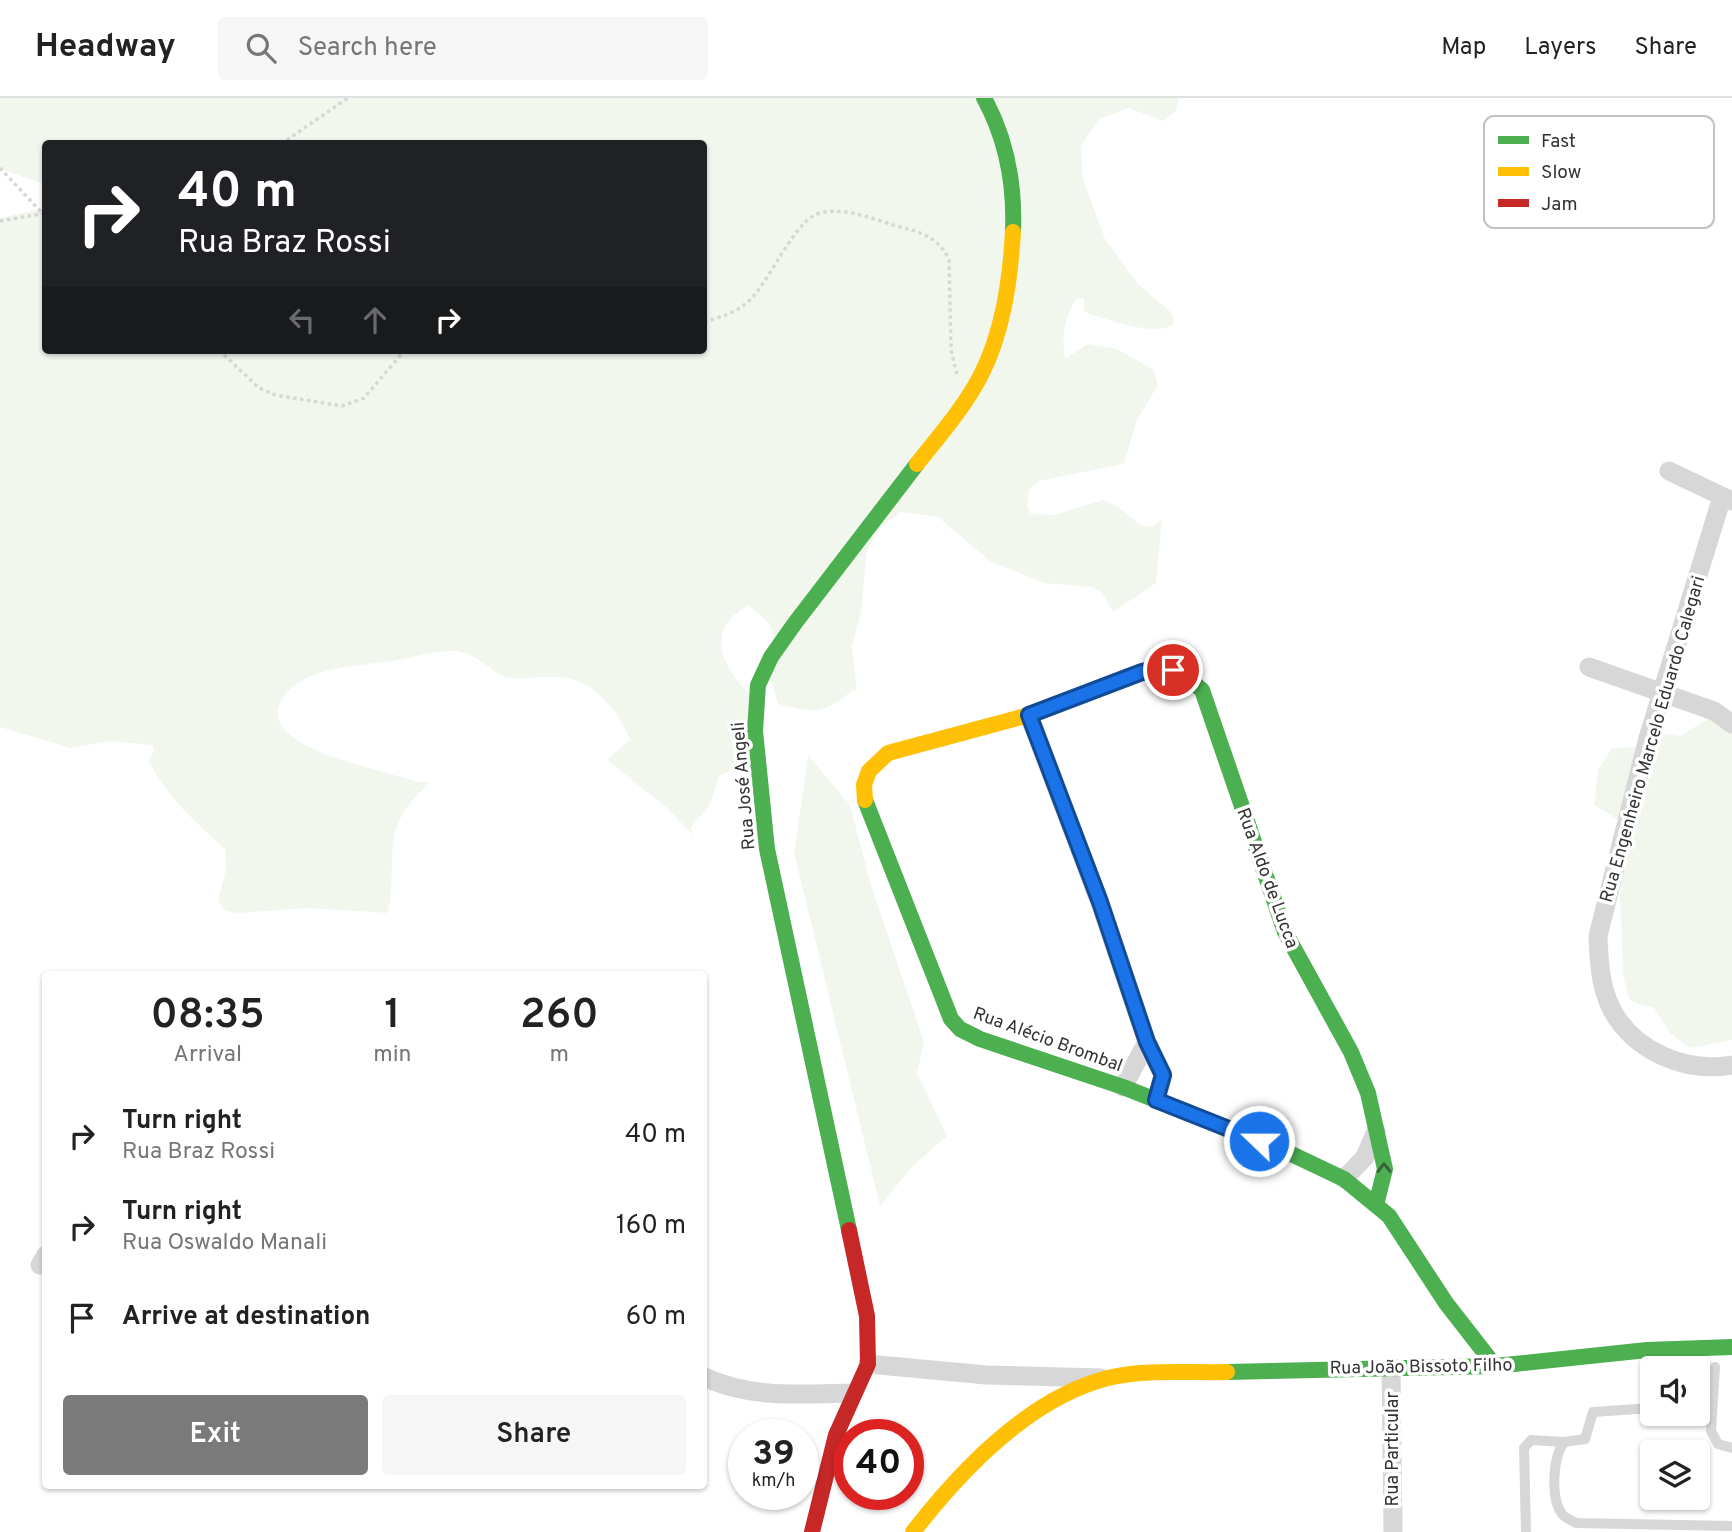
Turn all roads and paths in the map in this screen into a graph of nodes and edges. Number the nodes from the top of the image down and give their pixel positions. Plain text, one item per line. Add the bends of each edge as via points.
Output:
1 (348, 98) edge
2 (984, 98) edge
3 (287, 140) edge
4 (0, 169) edge
5 (42, 211) edge
6 (42, 213) edge
7 (0, 221) edge
8 (707, 321) edge
9 (223, 354) edge
10 (402, 354) edge
11 (963, 404) junction
12 (1669, 471) dead end
13 (1727, 499) edge
14 (1589, 667) dead end
15 (1663, 691) junction
16 (1029, 715) junction
17 (1732, 724) edge
18 (1147, 1042) junction
19 (1732, 1065) edge
20 (1123, 1087) junction
21 (1156, 1100) junction
22 (1376, 1131) junction
23 (1344, 1180) junction
24 (1376, 1205) junction
25 (1732, 1347) edge
26 (868, 1364) junction
27 (1391, 1366) junction
28 (1494, 1366) junction
29 (1715, 1367) dead end
30 (707, 1378) edge
31 (1109, 1378) junction
32 (853, 1393) junction
33 (1712, 1408) joint
34 (1640, 1409) edge
35 (1564, 1442) junction
36 (1732, 1448) edge
37 (1732, 1526) edge
38 (812, 1532) edge
39 (913, 1532) edge
40 (1393, 1532) edge
41 (1526, 1532) edge

1 - 3 path
2 - 11 street, Rua José Angeli via 1004,146 1015,219 1007,288 987,362
4 - 5 path
6 - 7 path
8 - 11 path via 733,313 750,300 816,213 856,215 927,235 936,239 949,260 951,349
9 - 10 path via 259,388 342,406 364,398
11 - 26 street, Rua José Angeli via 795,623 758,685 755,731 767,849 867,1316
12 - 13 street
13 - 15 street, Rua Engenheiro Marcelo Eduardo Calegari
14 - 15 street
15 - 17 street via 1714,711
15 - 19 street, Rua Engenheiro Marcelo Eduardo Calegari via 1603,913 1599,970 1613,1010 1654,1052 1684,1065
16 - 18 street
16 - 20 street, Rua Alécio Brombal via 888,753 865,778 862,792 867,812 951,1019 960,1029
16 - 22 street, Rua Aldo de Lucca via 1159,668 1173,670 1202,690 1285,932 1351,1052 1368,1093
18 - 20 street
18 - 21 street via 1163,1075
20 - 21 street, Rua Alécio Brombal
21 - 23 street, Rua Alécio Brombal via 1285,1151
22 - 23 street via 1364,1157
24 -> 22 street, Rua Aldo de Lucca via 1385,1169
23 - 24 street, Rua Alécio Brombal
24 - 28 street, Rua Alécio Brombal
25 - 28 street, Rua João Bissoto Filho via 1647,1350
26 - 31 street, Rua João Bissoto Filho via 986,1375
26 - 32 street, Rua José Angeli
27 - 28 street, Rua João Bissoto Filho
27 - 31 street, Rua João Bissoto Filho
27 - 40 street, Rua Particular
29 - 33 lane
30 - 32 street via 745,1392
31 - 39 street, Rua João Bissoto Filho via 1059,1398 1016,1427 946,1489
32 - 38 street, Rua José Angeli via 836,1435
33 - 36 lane via 1711,1431 1718,1444
34 - 35 lane via 1593,1412 1585,1439
35 - 37 lane via 1558,1451 1556,1502 1563,1517 1576,1523
35 - 41 lane via 1531,1440 1524,1448

